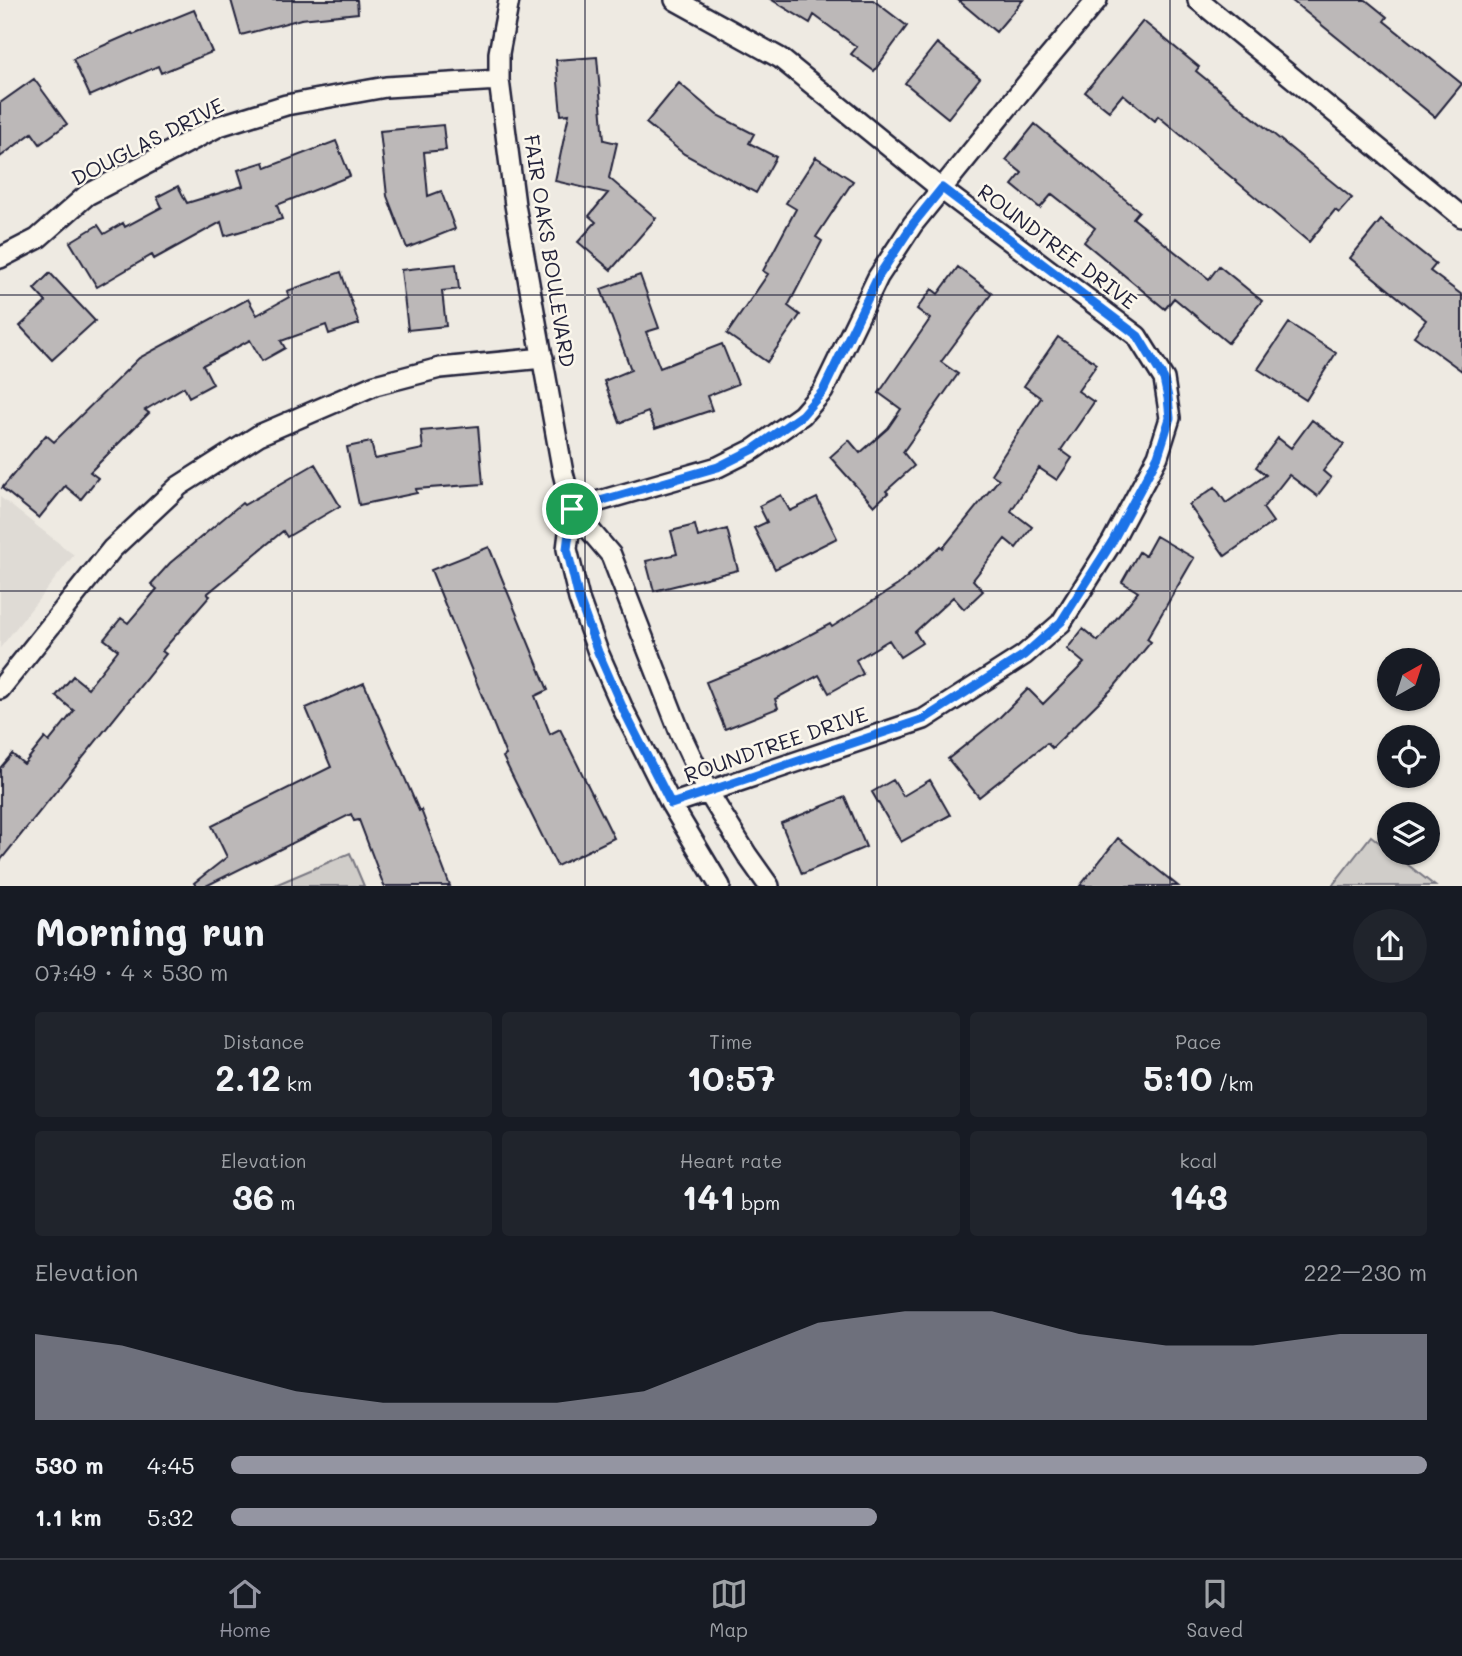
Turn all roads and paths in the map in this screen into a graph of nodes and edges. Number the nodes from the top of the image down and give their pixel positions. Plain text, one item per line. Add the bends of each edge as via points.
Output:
1 (509, 0) edge
2 (676, 0) edge
3 (1097, 0) edge
4 (1198, 0) edge
5 (499, 80) junction
6 (942, 188) junction
7 (1462, 217) edge
8 (0, 258) edge
9 (543, 358) junction
10 (572, 509) junction
11 (0, 689) edge
12 (708, 792) junction
13 (671, 804) junction
14 (720, 886) edge
15 (769, 886) edge

1 - 5 street, FAIR OAKS BOULEVARD
2 - 6 street, ROUNDTREE DRIVE via 780,58
3 - 6 street
4 - 7 street
5 - 8 street, DOUGLAS DRIVE via 386,87 286,105 219,126 87,195 37,239
5 - 9 street, FAIR OAKS BOULEVARD via 515,205
6 - 10 street via 878,277 823,391 802,415 754,449 718,467
6 - 12 street, ROUNDTREE DRIVE via 1138,336 1164,379 1168,398 1170,418 1158,456 1112,542 1061,622 1024,655 924,719
9 - 10 street, FAIR OAKS BOULEVARD
9 - 11 street via 440,368 375,385 259,435 179,486 112,549
10 - 12 street, FAIR OAKS BOULEVARD via 611,555
10 - 13 street, FAIR OAKS BOULEVARD via 567,549 579,599 624,711
12 - 13 street, ROUNDTREE DRIVE
12 - 15 street, FAIR OAKS BOULEVARD
13 - 14 street, FAIR OAKS BOULEVARD

